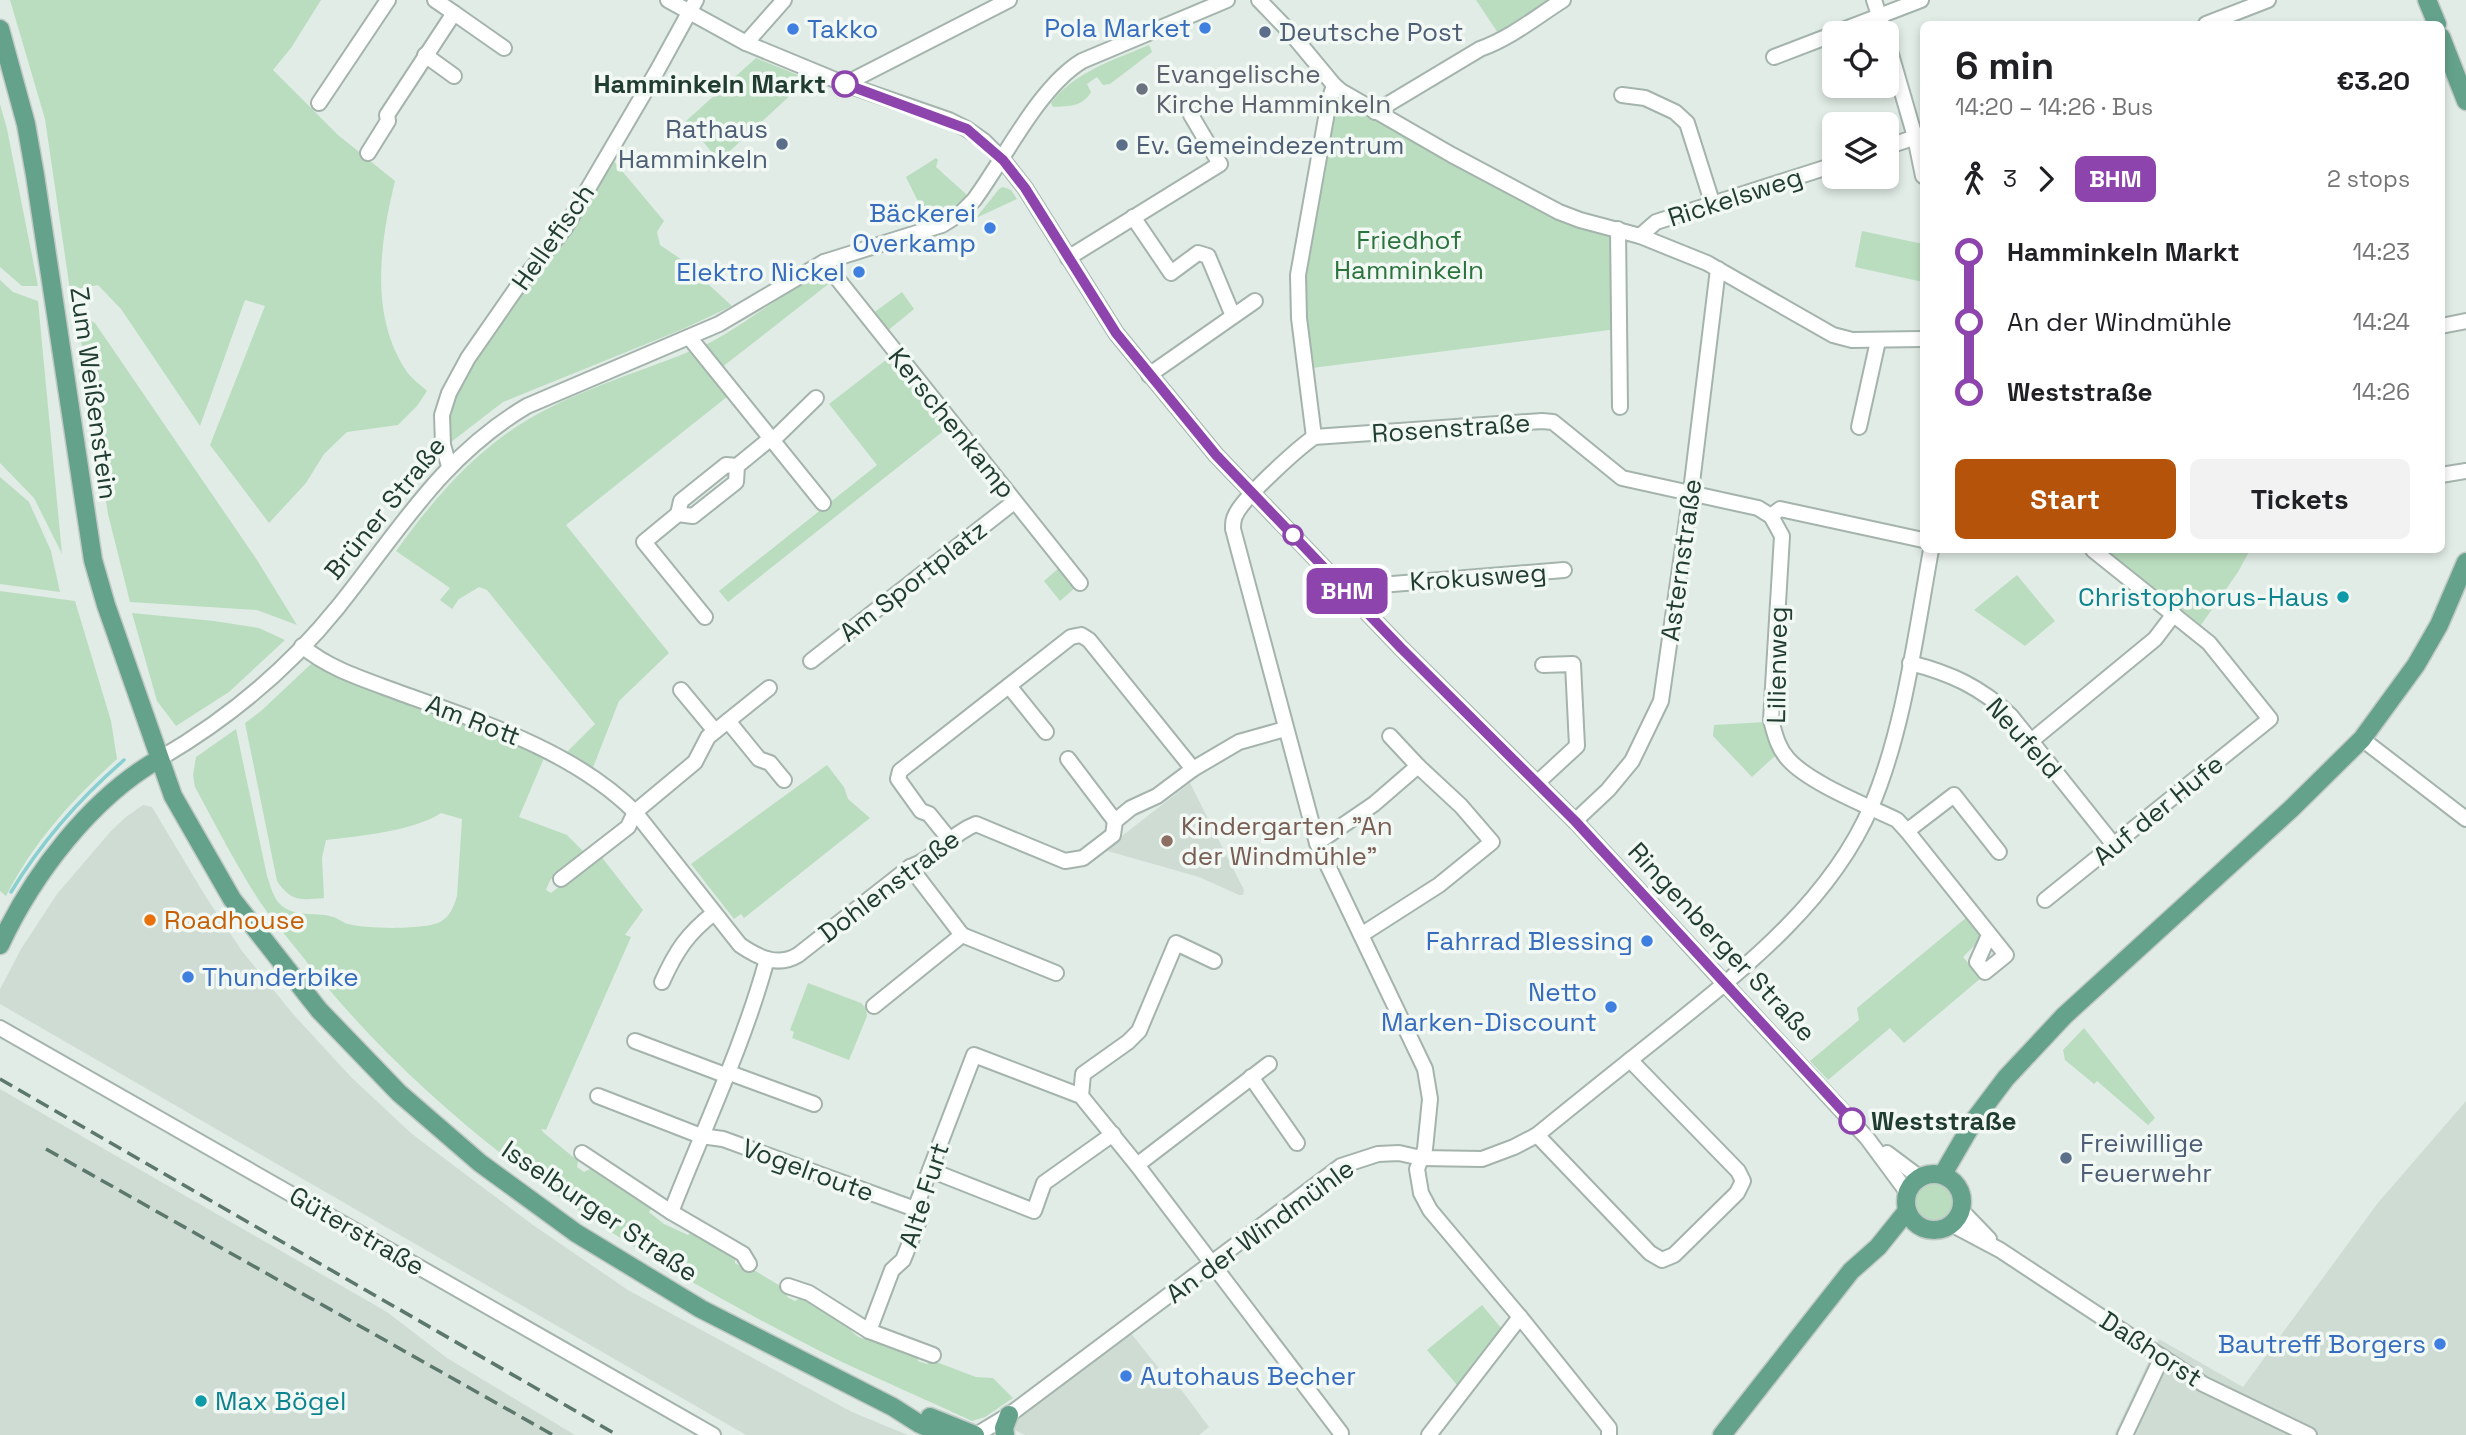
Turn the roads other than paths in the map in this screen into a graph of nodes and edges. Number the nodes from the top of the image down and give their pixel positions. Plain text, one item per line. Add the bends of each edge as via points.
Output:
1 (388, 0) edge
2 (435, 0) edge
3 (668, 0) edge
4 (784, 0) edge
5 (1009, 0) edge
6 (1227, 0) edge
7 (1259, 0) edge
8 (1563, 0) edge
9 (1874, 0) edge
10 (1921, 0) edge
11 (2268, 0) edge
12 (2427, 0) edge
13 (692, 6) edge
14 (454, 13) junction
15 (1879, 16) junction
16 (1867, 21) edge
17 (1881, 21) edge
18 (2214, 21) edge
19 (2436, 21) edge
20 (0, 29) edge
21 (1822, 39) edge
22 (746, 43) junction
23 (2445, 47) edge
24 (504, 48) dead end
25 (425, 55) junction
26 (1774, 57) dead end
27 (1899, 75) edge
28 (454, 76) dead end
29 (845, 84) junction
30 (1334, 85) junction
31 (1622, 95) dead end
32 (2466, 102) edge
33 (319, 103) dead end
34 (1375, 112) junction
35 (1191, 115) dead end
36 (1919, 136) edge
37 (1899, 143) edge
38 (368, 153) dead end
39 (1003, 160) junction
40 (1822, 169) edge
41 (1713, 205) junction
42 (1133, 218) junction
43 (1618, 229) junction
44 (1640, 236) junction
45 (1068, 258) junction
46 (824, 262) junction
47 (1718, 269) junction
48 (1255, 301) dead end
49 (1233, 316) junction
50 (2466, 321) edge
51 (2445, 325) edge
52 (689, 337) junction
53 (1920, 340) edge
54 (1878, 341) junction
55 (1149, 375) junction
56 (816, 398) dead end
57 (1620, 407) dead end
58 (1858, 427) dead end
59 (1314, 437) junction
60 (771, 440) junction
61 (449, 466) junction
62 (2466, 471) edge
63 (2445, 474) edge
64 (1691, 491) junction
65 (1254, 493) junction
66 (1014, 502) junction
67 (823, 503) dead end
68 (1772, 516) junction
69 (1920, 539) edge
70 (1930, 553) edge
71 (2097, 553) edge
72 (2466, 562) edge
73 (1564, 570) dead end
74 (1080, 583) dead end
75 (1355, 599) junction
76 (2174, 614) junction
77 (705, 617) dead end
78 (302, 646) junction
79 (811, 661) dead end
80 (1910, 663) junction
81 (1543, 665) dead end
82 (1009, 686) junction
83 (769, 688) dead end
84 (681, 690) dead end
85 (728, 721) junction
86 (1285, 729) junction
87 (715, 731) junction
88 (1046, 732) dead end
89 (1390, 736) dead end
90 (2362, 739) junction
91 (2031, 741) junction
92 (159, 759) junction
93 (1068, 759) dead end
94 (1419, 766) junction
95 (1193, 769) junction
96 (784, 779) dead end
97 (1537, 783) junction
98 (1871, 807) junction
99 (635, 812) junction
100 (2466, 819) edge
101 (1115, 821) junction
102 (1575, 821) junction
103 (1908, 831) junction
104 (950, 840) junction
105 (1317, 843) junction
106 (2115, 845) junction
107 (1999, 852) dead end
108 (910, 867) junction
109 (561, 879) dead end
110 (2045, 900) dead end
111 (714, 914) junction
112 (962, 935) junction
113 (1361, 935) junction
114 (1989, 935) dead end
115 (0, 945) edge
116 (766, 959) junction
117 (1214, 961) dead end
118 (1056, 973) dead end
119 (662, 982) dead end
120 (1725, 984) junction
121 (874, 1006) dead end
122 (0, 1028) edge
123 (635, 1041) dead end
124 (1630, 1060) junction
125 (1269, 1064) dead end
126 (726, 1074) junction
127 (1251, 1077) junction
128 (598, 1096) dead end
129 (1082, 1096) junction
130 (814, 1104) dead end
131 (1113, 1134) junction
132 (1537, 1135) junction
133 (701, 1136) junction
134 (1867, 1138) junction
135 (1297, 1143) dead end
136 (582, 1153) dead end
137 (1421, 1158) junction
138 (1138, 1165) junction
139 (930, 1170) junction
140 (1943, 1174) junction
141 (1919, 1177) junction
142 (1907, 1192) junction
143 (915, 1209) junction
144 (671, 1212) junction
145 (1956, 1217) junction
146 (1913, 1218) junction
147 (1212, 1263) junction
148 (749, 1264) dead end
149 (788, 1286) dead end
150 (1520, 1317) junction
151 (869, 1331) junction
152 (933, 1355) dead end
153 (2162, 1357) junction
154 (893, 1407) junction
155 (1009, 1415) junction
156 (1341, 1433) dead end
157 (713, 1435) edge
158 (944, 1435) edge
159 (976, 1435) edge
160 (1005, 1435) edge
161 (1429, 1435) edge
162 (1609, 1435) edge
163 (1722, 1435) edge
164 (2125, 1435) edge
165 (2309, 1435) edge

1 - 33 street
2 - 14 street
3 - 13 street, Ringenberger Straße
4 - 22 street
5 - 29 street
6 - 39 street, Brüner Straße via 1069,69 1048,91
7 - 30 street
8 - 34 street
9 - 15 street
10 - 15 street
11 - 18 street
12 - 19 main road
13 - 22 street, Ringenberger Straße
13 - 61 street, Hellefisch via 565,228 520,283 449,393 442,415
14 - 24 street
14 - 25 street
15 - 16 street
15 - 17 street
20 - 92 main road, Zum Weißenstein via 35,175 93,560
21 - 26 street
22 - 29 street, Ringenberger Straße
23 - 32 main road
25 - 28 street
25 - 38 street
27 - 36 street
29 - 39 street, Ringenberger Straße via 967,129
30 - 34 street
30 - 59 street via 1298,275
31 - 41 street via 1645,98 1675,112 1686,123
34 - 43 street via 1559,212
35 - 42 street via 1220,164
36 - 37 street
39 - 45 street, Ringenberger Straße
39 - 46 street, Brüner Straße via 961,214 942,225
40 - 41 street, Rickelsweg
41 - 44 street, Rickelsweg via 1656,222
42 - 45 street
42 - 49 street via 1171,273 1198,253 1208,256
43 - 44 street
43 - 57 street
44 - 47 street
45 - 55 street, Ringenberger Straße
46 - 52 street, Brüner Straße
46 - 66 street, Kerschenkamp
47 - 54 street via 1833,335
47 - 64 street, Asternstraße
48 - 49 street
49 - 55 street
50 - 51 street
52 - 60 street
52 - 61 street, Brüner Straße via 527,406
53 - 54 street
54 - 58 street
55 - 65 street, Ringenberger Straße
56 - 60 street
59 - 64 street, Rosenstraße via 1553,422 1622,478
59 - 65 street
60 - 67 street
60 - 77 street via 737,466 726,465 681,501 678,514 644,542
61 - 78 street, Brüner Straße
62 - 63 street
64 - 68 street, Rosenstraße via 1750,505
64 - 102 street, Asternstraße via 1661,701 1632,761
65 - 75 street, Ringenberger Straße
65 - 86 street via 1232,522
66 - 74 street, Kerschenkamp
66 - 79 street, Am Sportplatz
68 - 69 street via 1780,509
68 - 98 street, Lilienweg via 1782,536 1771,720 1777,743 1790,761 1814,779
70 - 80 street, An der Windmühle
71 - 76 street
72 - 90 main road via 2416,665
73 - 75 street, Krokusweg via 1368,586
75 - 97 street, Ringenberger Straße
76 - 91 street via 2155,639
76 - 106 street, Auf der Hufe via 2209,643 2270,719
78 - 92 street, Brüner Straße via 249,697
78 - 99 street, Am Rott via 319,659 369,681 525,739 593,778
80 - 91 street, Neufeld via 1969,683 1996,702
80 - 98 street, An der Windmühle via 1893,741
81 - 97 street via 1573,664 1577,746
82 - 88 street
82 - 95 street via 1071,637 1081,635
82 - 104 street via 900,771 902,787
83 - 85 street
84 - 87 street
85 - 87 street
85 - 96 street via 759,759 770,763
86 - 95 street, Dohlenstraße via 1239,742
86 - 105 street
87 - 99 street via 695,762
89 - 94 street
90 - 100 street
90 - 140 main road via 2064,1016 2006,1078
91 - 106 street, Neufeld
92 - 115 main road, Brüner Straße via 108,796 73,832
92 - 154 main road, Isselburger Straße via 173,796 232,899 319,1010 399,1093 480,1163 576,1233 701,1309
93 - 101 street
94 - 105 street
94 - 113 street via 1492,842 1439,885
95 - 101 street, Dohlenstraße
97 - 102 street, Ringenberger Straße
98 - 103 street, Lilienweg
98 - 120 street, An der Windmühle via 1830,875 1780,933
99 - 109 street via 628,827
99 - 111 street, Am Rott
101 - 104 street, Dohlenstraße via 1113,835 1095,850 1065,861 976,824
102 - 120 street, Ringenberger Straße
103 - 107 street via 1954,795
103 - 114 street, Lilienweg
104 - 108 street, Dohlenstraße via 925,862
105 - 113 street
106 - 110 street, Auf der Hufe
108 - 112 street
108 - 116 street, Dohlenstraße via 798,955 788,961
111 - 116 street, Am Rott via 740,945
111 - 119 street via 693,930 675,953
112 - 118 street
112 - 121 street
113 - 137 street via 1425,1069 1430,1099
116 - 126 street
117 - 129 street via 1176,943 1139,1031 1083,1074
120 - 124 street, An der Windmühle
120 - 134 street, Ringenberger Straße
122 - 157 street, Güterstraße
123 - 126 street
124 - 132 street, An der Windmühle
124 - 132 street via 1743,1181 1737,1193 1674,1255 1662,1260 1650,1253
125 - 127 street
126 - 130 street
126 - 133 street
127 - 135 street
127 - 138 street
128 - 133 street, Vogelroute
129 - 131 street
129 - 139 street, Alte Furt via 974,1055
131 - 138 street
131 - 139 street via 1044,1183 1034,1211
132 - 137 street, An der Windmühle via 1482,1159
133 - 143 street, Vogelroute via 723,1139
133 - 144 street
134 - 141 street, Ringenberger Straße
134 - 142 street, Ringenberger Straße
136 - 144 street
137 - 147 street, An der Windmühle via 1378,1154 1341,1166
137 - 150 street via 1418,1181 1430,1210
138 - 147 street
139 - 143 street, Alte Furt
140 - 141 main road
140 - 145 main road via 1961,1192
141 - 142 main road
142 - 146 main road
143 - 151 street, Alte Furt via 918,1223 903,1260 892,1270
144 - 148 street via 743,1255
145 - 146 main road via 1935,1230
145 - 153 street, Daßhorst
146 - 163 main road via 1851,1271
147 - 155 street, An der Windmühle
147 - 156 street
149 - 151 street via 809,1293
150 - 161 street
150 - 162 street via 1609,1428
151 - 152 street
153 - 164 street
153 - 165 street, Daßhorst via 2220,1393
154 - 158 main road, Isselburger Straße
154 - 159 main road, Isselburger Straße
155 - 159 street, An der Windmühle
155 - 160 main road

